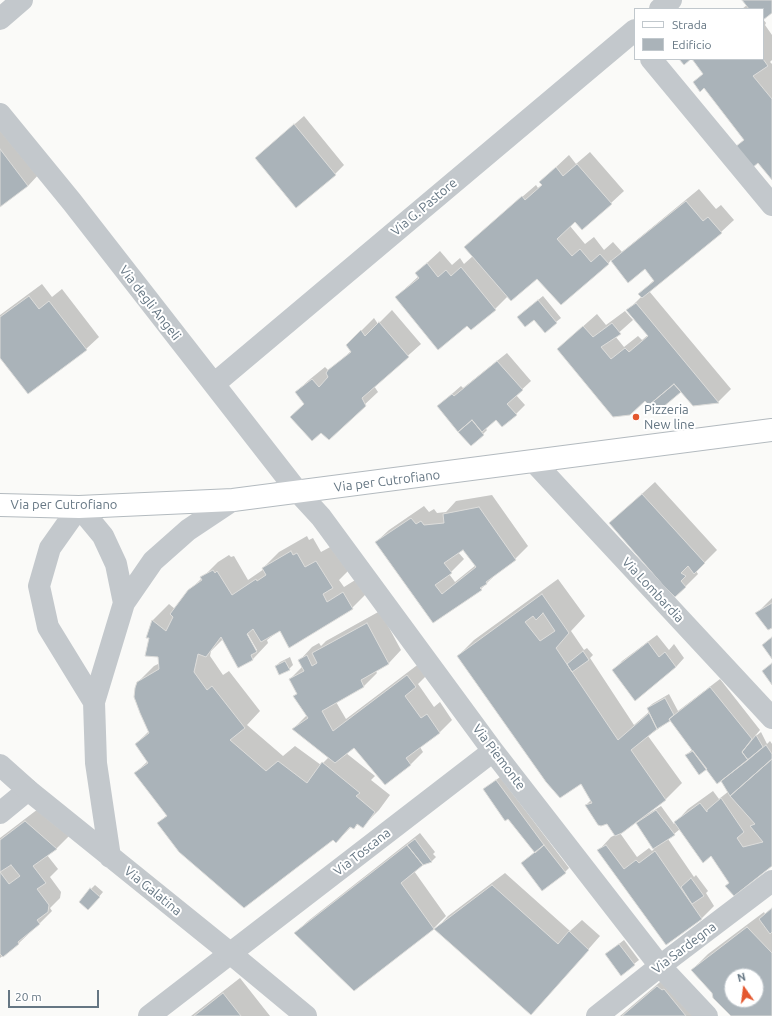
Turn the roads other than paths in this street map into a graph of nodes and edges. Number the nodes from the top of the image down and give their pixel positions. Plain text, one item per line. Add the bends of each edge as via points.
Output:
1 (22, 0) edge
2 (671, 0) edge
3 (661, 8) edge
4 (0, 19) edge
5 (633, 35) edge
6 (652, 60) edge
7 (0, 114) edge
8 (772, 204) edge
9 (214, 384) junction
10 (772, 430) edge
11 (534, 462) junction
12 (298, 492) junction
13 (233, 500) junction
14 (0, 505) edge
15 (79, 507) junction
16 (124, 603) junction
17 (94, 702) junction
18 (772, 718) edge
19 (493, 751) junction
20 (0, 765) edge
21 (28, 790) junction
22 (0, 813) edge
23 (110, 857) junction
24 (772, 881) edge
25 (230, 953) junction
26 (660, 966) junction
27 (149, 1016) edge
28 (306, 1016) edge
29 (596, 1016) edge
30 (707, 1016) edge

1 - 4 street
2 - 3 street
5 - 9 street, Via G. Pastore
6 - 8 street
7 - 9 street, Via degli Angeli
9 - 12 street, Via degli Angeli
10 - 11 main road, Via per Cutrofiano
11 - 12 main road, Via per Cutrofiano
11 - 18 street, Via Lombardia
12 - 13 main road, Via per Cutrofiano
12 - 19 street, Via Piemonte via 321,518
13 - 15 main road, Via per Cutrofiano
13 - 16 street via 188,530 153,561
14 - 15 main road, Via per Cutrofiano
15 - 16 street via 103,536 116,564
15 - 17 street via 50,548 39,586 48,627
16 - 17 street
17 - 23 street via 96,763
19 - 25 street, Via Toscana
19 - 26 street, Via Piemonte
20 - 21 street, Via Galatina
21 - 22 street
21 - 23 street, Via Galatina
23 - 25 street, Via Galatina
24 - 26 street, Via Sardegna
25 - 27 street, Via Toscana
25 - 28 street, Via Galatina
26 - 29 street, Via Sardegna
26 - 30 street, Via Piemonte

